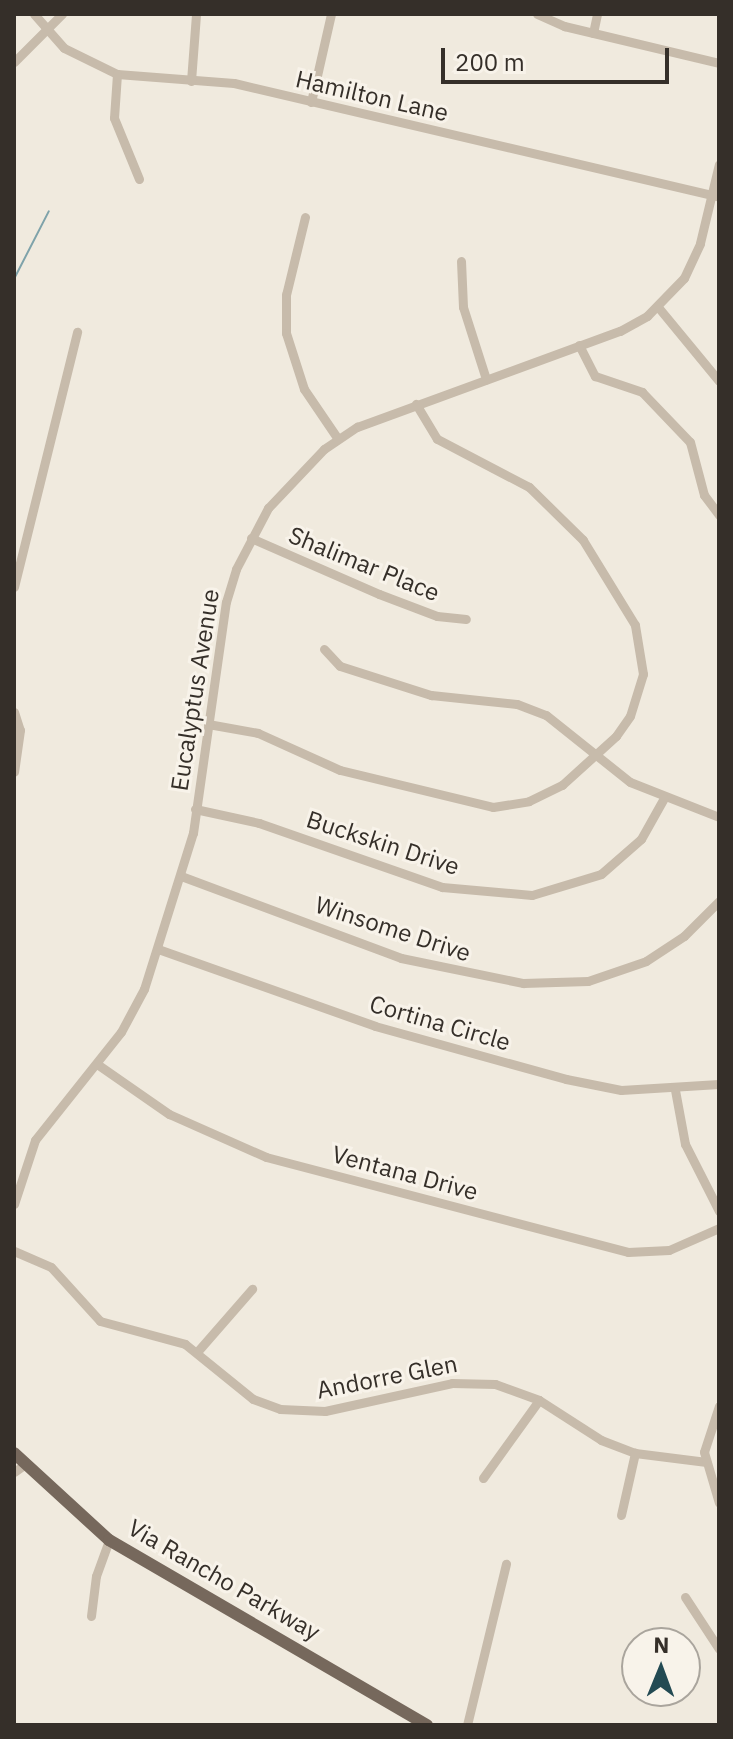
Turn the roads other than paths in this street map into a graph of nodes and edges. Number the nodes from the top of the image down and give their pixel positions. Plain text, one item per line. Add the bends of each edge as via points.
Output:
1 (34, 14) edge
2 (62, 14) edge
3 (196, 14) edge
4 (331, 14) edge
5 (537, 14) edge
6 (597, 14) edge
7 (45, 28) junction
8 (593, 33) junction
9 (14, 62) edge
10 (719, 63) edge
11 (117, 74) junction
12 (191, 81) junction
13 (311, 102) junction
14 (719, 164) edge
15 (139, 179) dead end
16 (716, 196) edge
17 (305, 217) dead end
18 (461, 261) dead end
19 (658, 307) junction
20 (77, 332) dead end
21 (579, 345) junction
22 (486, 379) junction
23 (719, 381) edge
24 (416, 404) junction
25 (338, 439) junction
26 (719, 515) edge
27 (251, 538) junction
28 (14, 587) edge
29 (466, 619) dead end
30 (324, 649) dead end
31 (14, 712) edge
32 (208, 724) junction
33 (598, 754) junction
34 (14, 772) edge
35 (664, 798) junction
36 (195, 809) junction
37 (719, 817) edge
38 (181, 876) junction
39 (719, 901) edge
40 (158, 949) junction
41 (97, 1064) junction
42 (719, 1084) edge
43 (675, 1090) junction
44 (14, 1204) edge
45 (719, 1211) edge
46 (719, 1228) edge
47 (14, 1251) edge
48 (252, 1289) dead end
49 (197, 1352) junction
50 (539, 1400) junction
51 (719, 1406) edge
52 (14, 1453) edge
53 (635, 1453) junction
54 (706, 1462) junction
55 (19, 1469) edge
56 (483, 1478) dead end
57 (719, 1503) edge
58 (621, 1515) dead end
59 (109, 1540) junction
60 (506, 1564) dead end
61 (685, 1597) dead end
62 (91, 1616) dead end
63 (719, 1649) edge
64 (427, 1725) edge
65 (467, 1725) edge

1 - 7 street, Hamilton Lane
2 - 7 street
3 - 12 street
4 - 13 street
5 - 8 street
6 - 8 street
7 - 9 street
7 - 11 street, Hamilton Lane via 81,60
8 - 10 street
11 - 12 street, Hamilton Lane
11 - 15 street via 114,118
12 - 13 street, Hamilton Lane via 234,83
13 - 16 street, Hamilton Lane
14 - 16 street, Eucalyptus Avenue
16 - 19 street, Eucalyptus Avenue via 684,278
17 - 25 street via 286,295 286,333 304,389
18 - 22 street via 463,307
19 - 21 street, Eucalyptus Avenue via 620,331
19 - 23 street
20 - 28 street
21 - 22 street, Eucalyptus Avenue
21 - 26 street via 595,376 642,392 690,442 704,495
22 - 24 street, Eucalyptus Avenue
24 - 25 street, Eucalyptus Avenue
24 - 33 street via 437,439 529,487 571,523 635,625 643,658 637,700 616,736
25 - 27 street, Eucalyptus Avenue via 289,482
27 - 29 street, Shalimar Place via 437,616
27 - 32 street, Eucalyptus Avenue via 226,602
30 - 33 street via 340,666 431,695 517,704 546,715
31 - 34 street via 20,730
32 - 33 street via 258,733 340,770 413,784 482,807 544,796
32 - 36 street, Eucalyptus Avenue
33 - 35 street via 630,782
35 - 36 street, Buckskin Drive via 641,839 601,874 532,895 442,887 259,823
35 - 37 street
36 - 38 street, Eucalyptus Avenue
38 - 39 street, Winsome Drive via 401,958 523,983 588,981 646,961 684,936
38 - 40 street, Eucalyptus Avenue
40 - 41 street, Eucalyptus Avenue via 127,1021
40 - 43 street, Cortina Circle via 347,1017 537,1071 621,1090
41 - 44 street, Eucalyptus Avenue via 35,1140
41 - 46 street, Ventana Drive via 144,1099 209,1135 371,1185 628,1252 669,1250
42 - 43 street, Cortina Circle
43 - 45 street via 685,1144
47 - 49 street, Andorre Glen via 51,1267 100,1321 164,1337
48 - 49 street
49 - 50 street, Andorre Glen via 253,1399 280,1409 325,1411 473,1381
50 - 53 street, Andorre Glen via 601,1440
50 - 56 street
51 - 54 street via 708,1431
52 - 55 main road, Via Rancho Parkway
53 - 54 street, Andorre Glen
53 - 58 street
54 - 57 street
55 - 59 main road, Via Rancho Parkway
59 - 62 street via 96,1576
59 - 64 main road, Via Rancho Parkway
60 - 65 street
61 - 63 street

